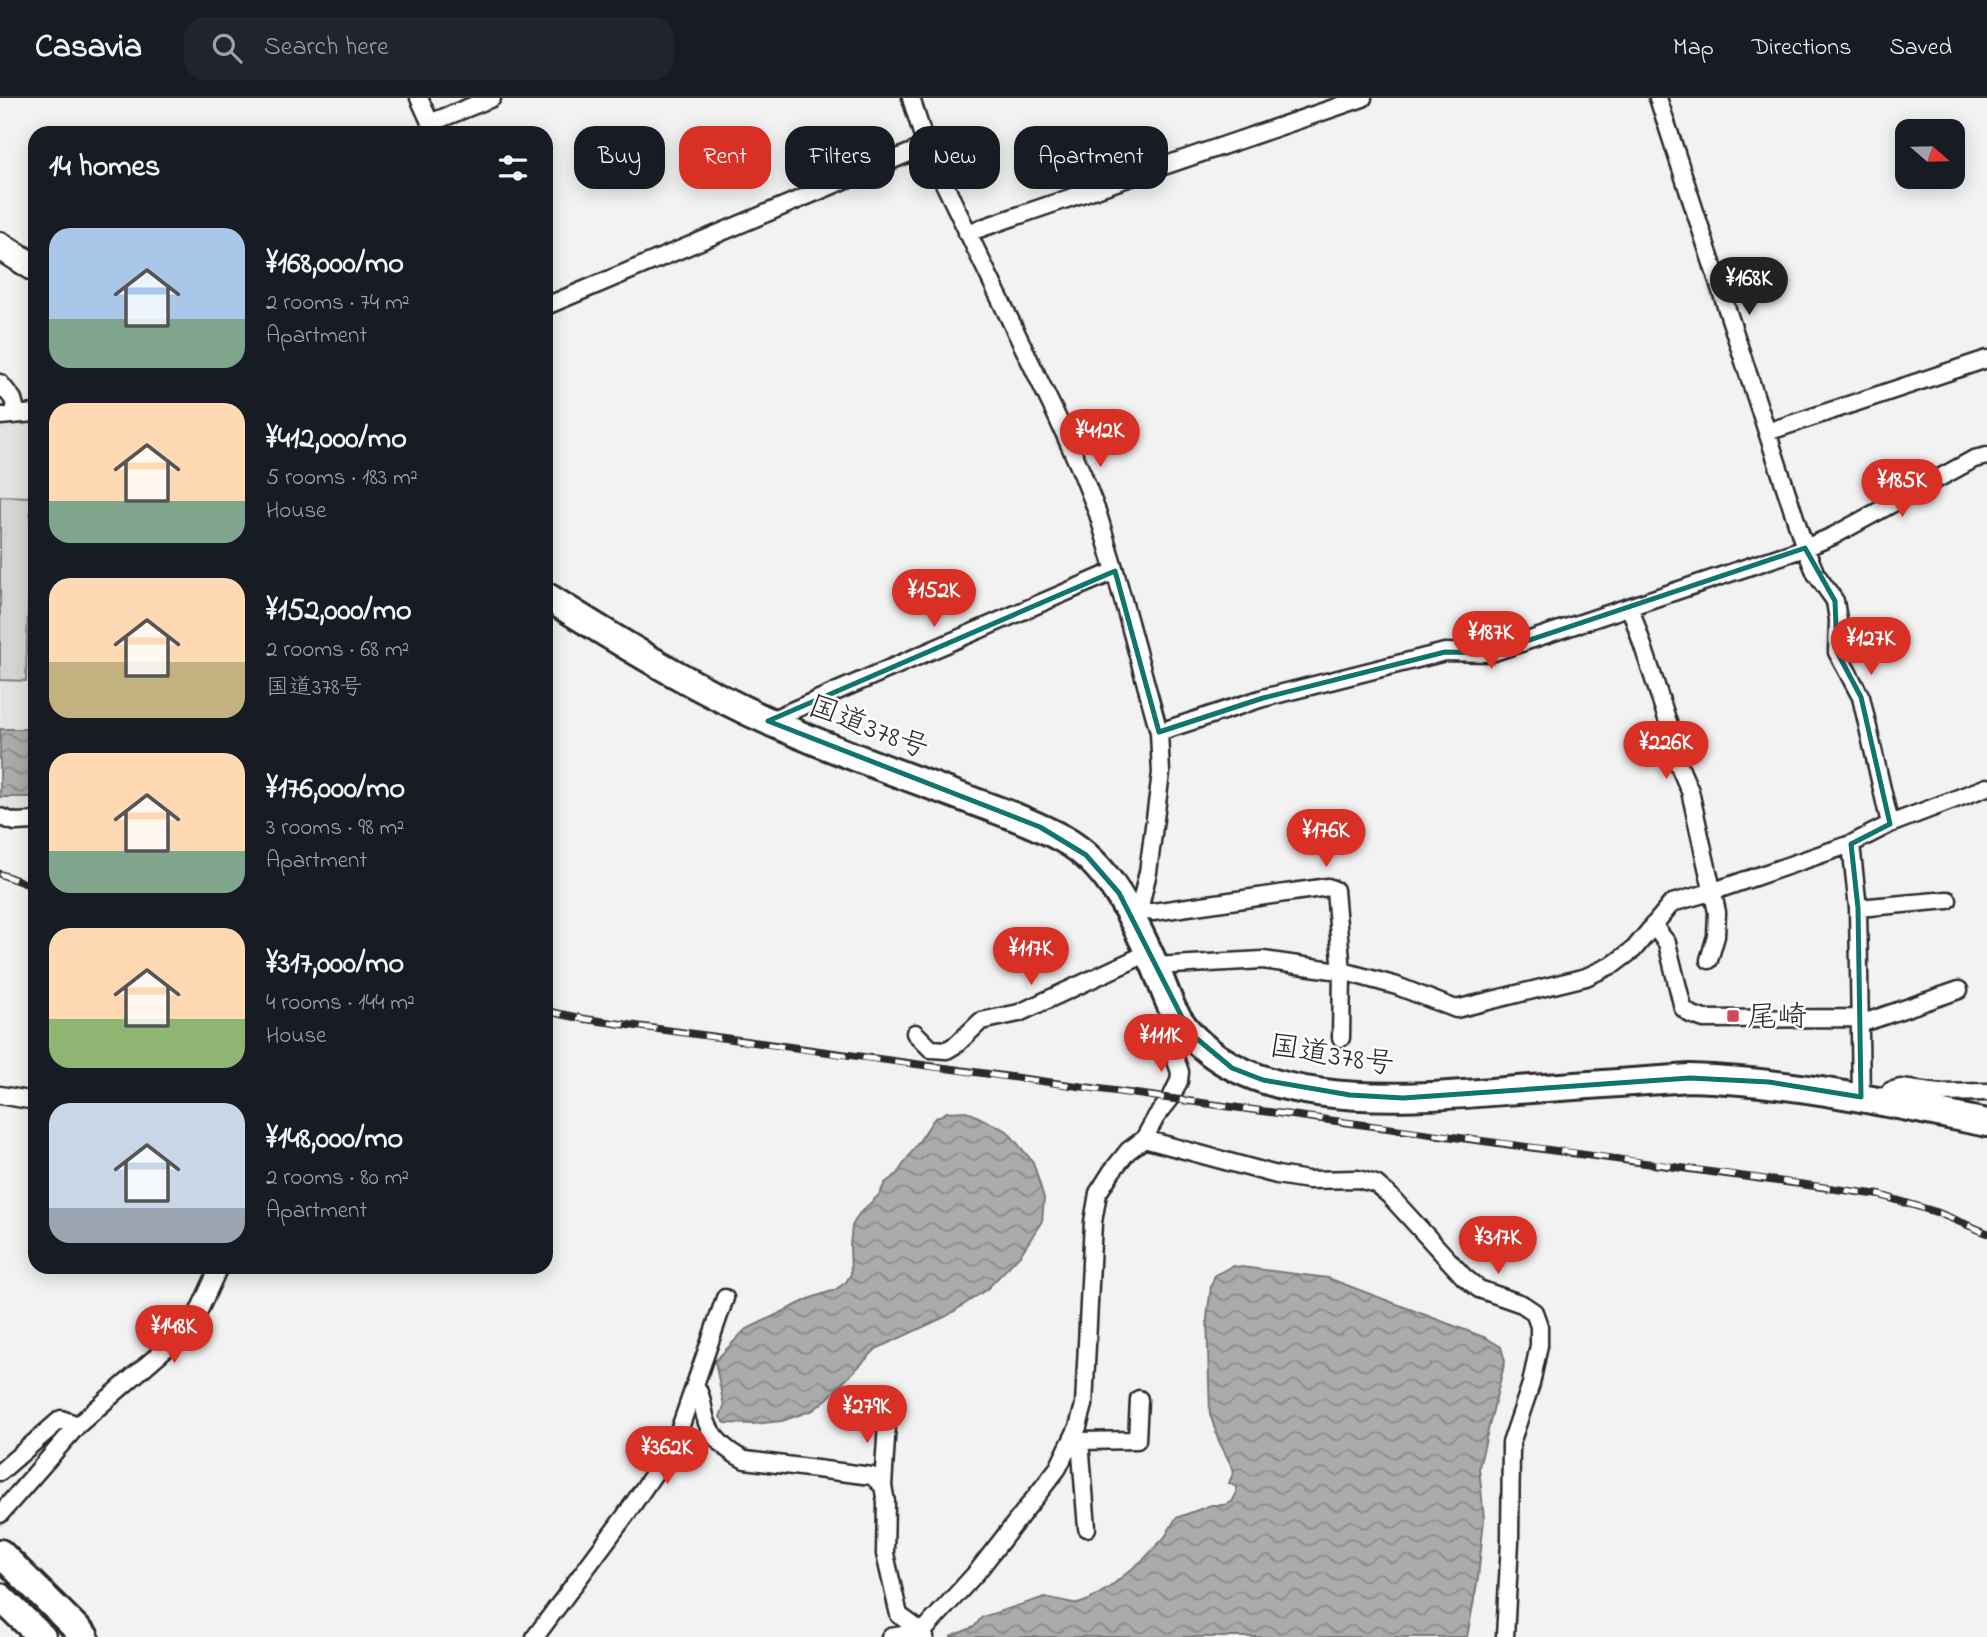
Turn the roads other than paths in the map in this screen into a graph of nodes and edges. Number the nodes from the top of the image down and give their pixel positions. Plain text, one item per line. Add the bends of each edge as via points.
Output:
1 (419, 98) edge
2 (492, 98) edge
3 (911, 98) edge
4 (1363, 98) edge
5 (1658, 98) edge
6 (431, 126) edge
7 (436, 126) edge
8 (920, 126) edge
9 (909, 153) edge
10 (946, 189) edge
11 (967, 233) junction
12 (0, 246) edge
13 (28, 264) edge
14 (553, 303) edge
15 (1987, 359) edge
16 (0, 383) edge
17 (28, 413) edge
18 (17, 414) junction
19 (0, 416) edge
20 (1767, 432) junction
21 (1987, 456) edge
22 (1805, 548) junction
23 (1115, 571) junction
24 (553, 600) edge
25 (1630, 607) junction
26 (768, 720) junction
27 (1159, 733) junction
28 (1987, 787) edge
29 (0, 817) edge
30 (28, 821) edge
31 (1890, 824) junction
32 (1851, 844) junction
33 (1711, 892) junction
34 (1948, 900) dead end
35 (1858, 908) junction
36 (1137, 917) junction
37 (1653, 925) junction
38 (1152, 959) junction
39 (1709, 960) dead end
40 (1342, 972) junction
41 (1959, 990) dead end
42 (1173, 1010) junction
43 (1860, 1021) junction
44 (915, 1032) dead end
45 (1341, 1038) dead end
46 (1987, 1093) edge
47 (0, 1095) edge
48 (28, 1100) edge
49 (1872, 1100) junction
50 (1987, 1123) edge
51 (1144, 1139) junction
52 (216, 1274) edge
53 (725, 1298) dead end
54 (695, 1385) junction
55 (1139, 1399) dead end
56 (888, 1407) dead end
57 (78, 1425) junction
58 (1076, 1440) junction
59 (0, 1472) edge
60 (883, 1486) junction
61 (0, 1514) edge
62 (1087, 1528) dead end
63 (0, 1553) edge
64 (0, 1597) edge
65 (922, 1635) edge
66 (42, 1637) edge
67 (85, 1637) edge
68 (536, 1637) edge
69 (890, 1637) edge
70 (1505, 1637) edge

1 - 6 street
2 - 7 street
3 - 8 street
4 - 11 street
5 - 20 street
9 - 14 street
10 - 11 street
11 - 23 street via 1072,450
12 - 13 highway
15 - 20 street
16 - 18 street via 13,399
17 - 18 street
18 - 19 street
20 - 22 street
21 - 22 street
22 - 25 street
22 - 31 street via 1835,601 1837,652 1861,697
23 - 26 street
23 - 27 street
24 - 26 highway, 国道378号 via 671,671
25 - 27 street via 1492,653 1445,652 1263,698
25 - 33 street via 1690,791
26 - 36 highway, 国道378号 via 1067,841 1086,855
27 - 36 street via 1161,774
28 - 31 street
29 - 30 street
31 - 32 street
32 - 33 street
32 - 35 street
33 - 37 street via 1672,903
33 - 39 street via 1717,922
34 - 35 street
35 - 43 street
36 - 38 highway, 国道378号
36 - 40 street via 1328,887 1335,890
37 - 40 street via 1634,949 1586,977 1456,1009
37 - 43 street via 1667,943 1683,1008 1690,1014 1704,1019
38 - 40 street via 1263,960
38 - 42 highway, 国道378号
38 - 44 street via 1020,1013 981,1021 947,1050 931,1049
40 - 45 street
41 - 43 street
42 - 49 highway, 国道378号 via 1189,1033 1232,1068 1263,1080 1350,1095 1403,1098 1690,1078 1769,1082
42 - 51 street via 1179,1082
43 - 49 street
46 - 49 street via 1901,1088
47 - 48 street
49 - 50 highway, 国道378号
51 - 58 street via 1128,1150 1098,1193 1084,1405
51 - 70 street via 1277,1175 1376,1184 1464,1278 1534,1312 1539,1345 1511,1443
52 - 57 street via 198,1313 181,1335
53 - 54 street
54 - 60 street via 701,1392 708,1425 730,1453 745,1460 872,1476
54 - 68 street via 668,1453
55 - 58 street via 1138,1440
56 - 60 street
57 - 59 street via 61,1419
57 - 61 street
58 - 62 street
58 - 65 street via 978,1572
60 - 65 street via 885,1555 899,1615
63 - 67 highway
64 - 66 highway
65 - 69 street

